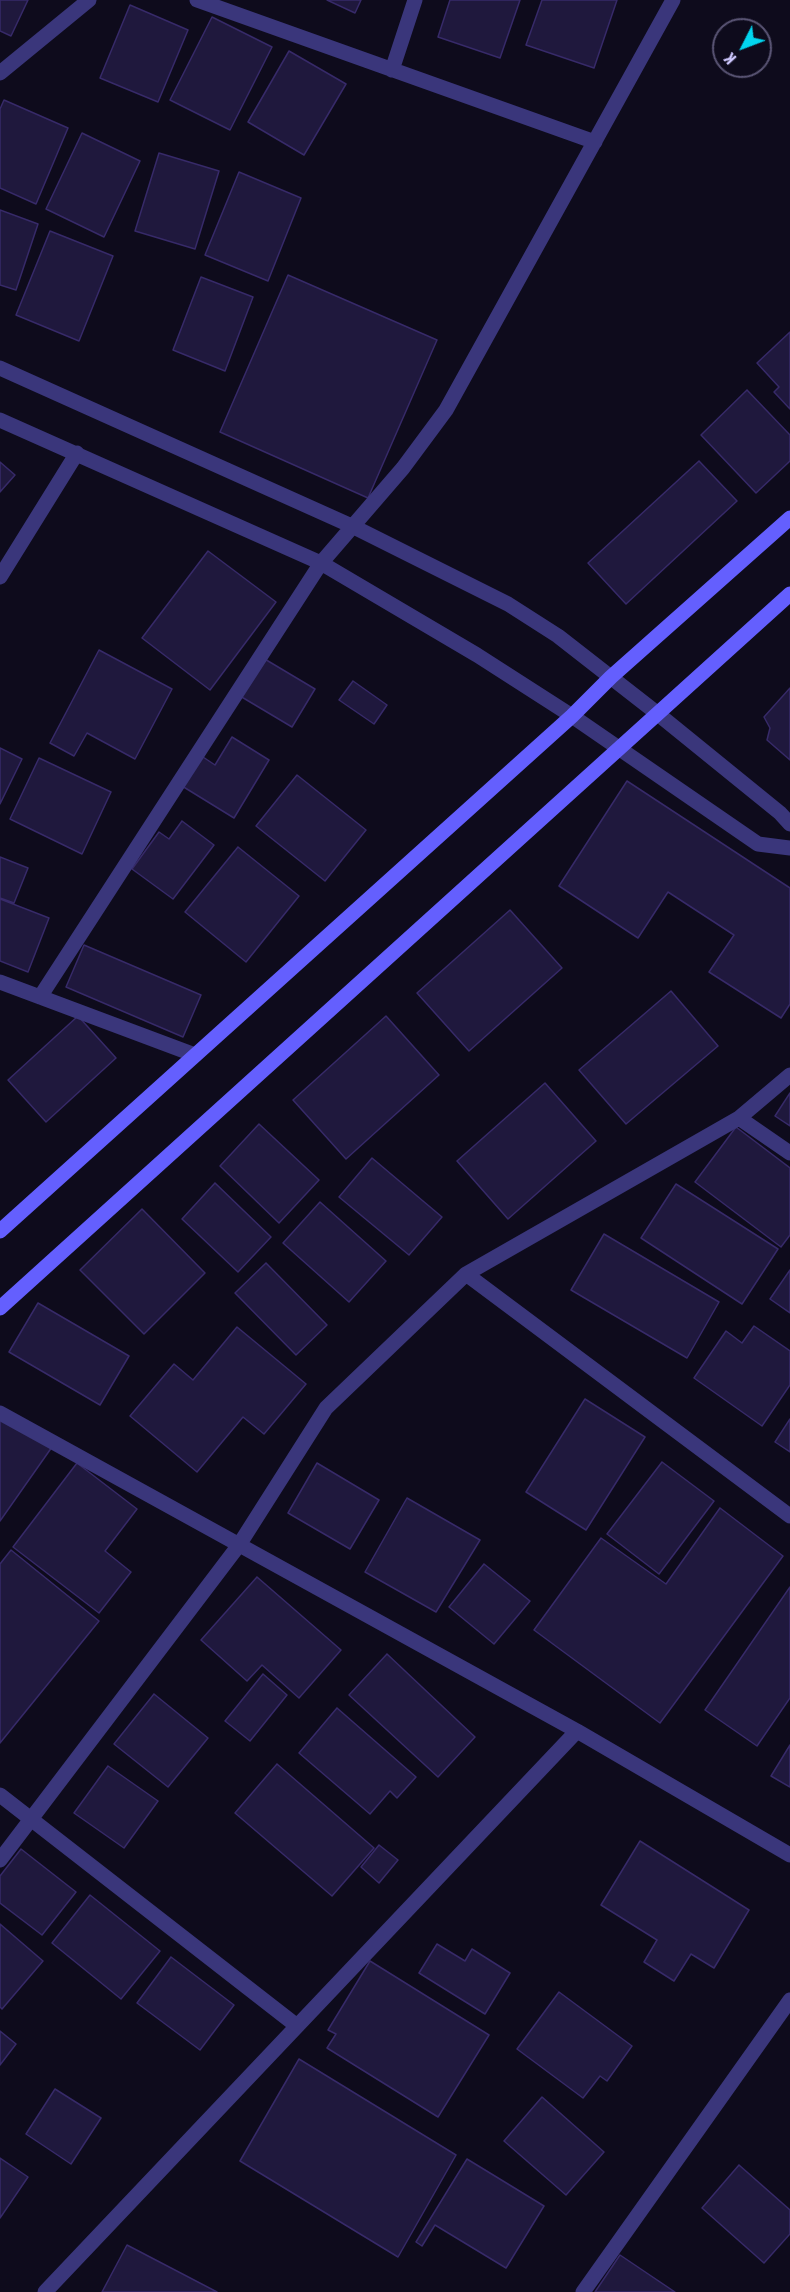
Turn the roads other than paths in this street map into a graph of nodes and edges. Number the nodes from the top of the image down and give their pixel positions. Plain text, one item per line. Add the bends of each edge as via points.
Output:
1 (89, 0) edge
2 (197, 0) edge
3 (415, 0) edge
4 (673, 0) edge
5 (392, 70) junction
6 (0, 73) edge
7 (595, 142) junction
8 (0, 368) edge
9 (0, 420) edge
10 (76, 453) junction
11 (790, 518) edge
12 (354, 527) junction
13 (321, 563) junction
14 (0, 577) edge
15 (790, 594) edge
16 (611, 677) junction
17 (658, 714) junction
18 (572, 716) junction
19 (618, 749) junction
20 (790, 824) edge
21 (790, 848) edge
22 (0, 982) edge
23 (40, 998) junction
24 (195, 1055) junction
25 (790, 1076) edge
26 (739, 1118) junction
27 (790, 1153) edge
28 (0, 1232) edge
29 (466, 1274) junction
30 (0, 1308) edge
31 (0, 1413) edge
32 (790, 1516) edge
33 (239, 1545) junction
34 (577, 1731) junction
35 (0, 1795) edge
36 (32, 1820) junction
37 (790, 1855) edge
38 (0, 1860) edge
39 (790, 2000) edge
40 (297, 2026) junction
41 (45, 2292) edge
42 (583, 2292) edge

1 - 6 street
2 - 5 street
3 - 5 street
4 - 7 street
5 - 7 street
7 - 12 street via 446,410
8 - 12 street
9 - 10 street
10 - 13 street
10 - 14 street
11 - 16 main road
12 - 13 street
12 - 16 street via 508,604
13 - 18 street
13 - 23 street
15 - 17 main road
16 - 17 street
16 - 18 main road
17 - 19 main road
17 - 20 street
18 - 19 street
18 - 24 main road
19 - 21 street via 758,844
19 - 30 main road
22 - 23 street
23 - 24 street
24 - 28 main road
25 - 26 street
26 - 27 street
26 - 29 street
29 - 32 street
29 - 33 street via 326,1408
31 - 33 street
33 - 34 street
33 - 36 street
34 - 37 street
34 - 40 street
35 - 36 street
36 - 38 street
36 - 40 street
39 - 42 street
40 - 41 street

